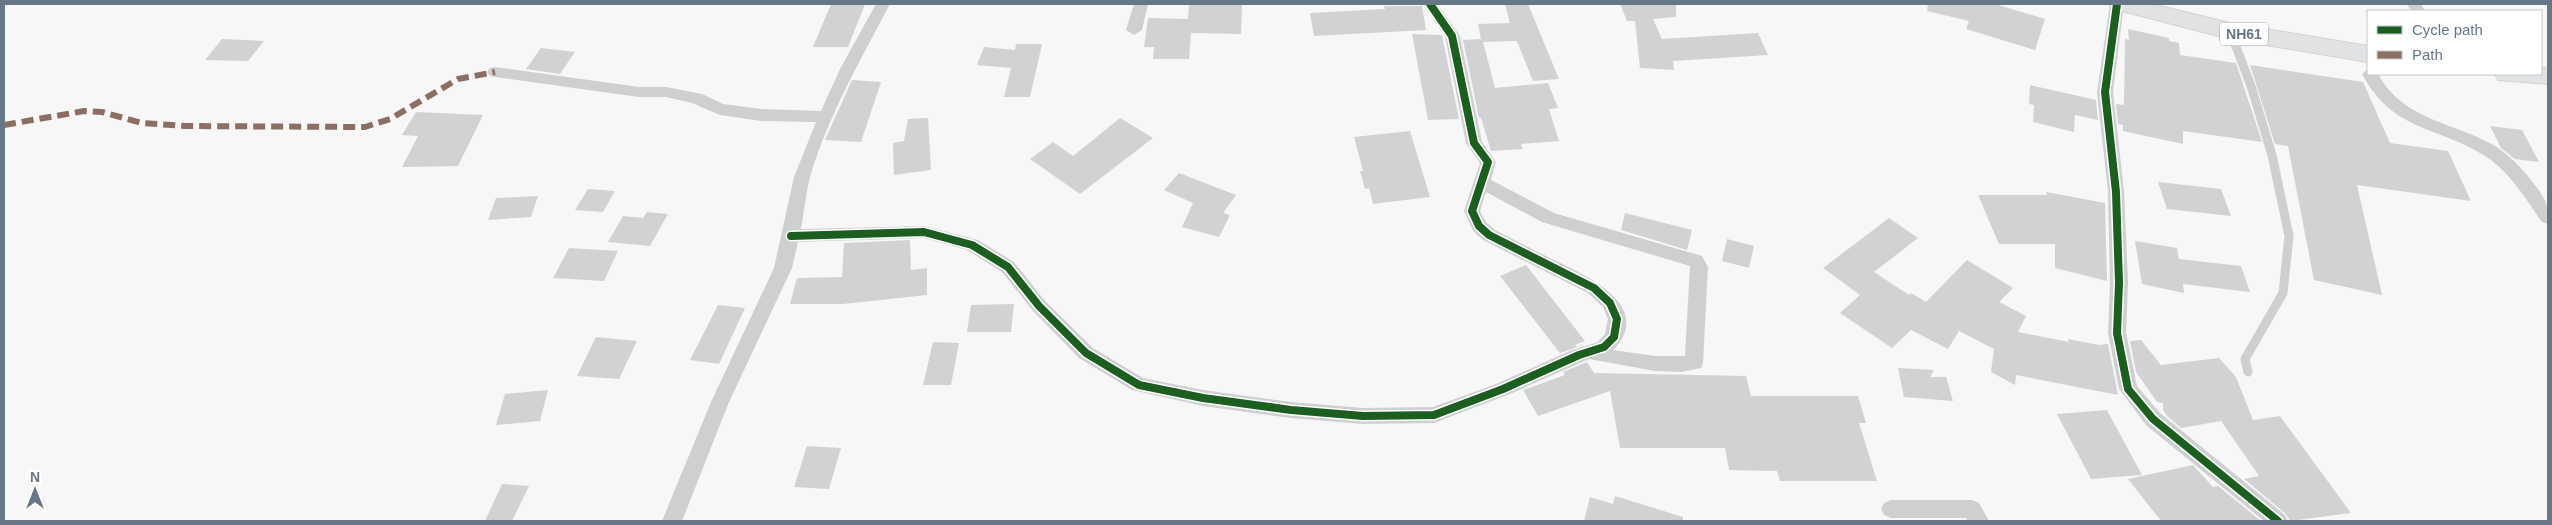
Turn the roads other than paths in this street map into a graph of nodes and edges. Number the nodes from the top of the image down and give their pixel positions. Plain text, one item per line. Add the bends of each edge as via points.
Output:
1 (883, 4) edge
2 (1141, 4) edge
3 (1430, 4) edge
4 (2116, 4) edge
5 (2122, 4) edge
6 (2174, 4) edge
7 (1134, 30) dead end
8 (2230, 31) junction
9 (2367, 58) edge
10 (495, 72) dead end
11 (2374, 75) edge
12 (2528, 75) edge
13 (2548, 76) edge
14 (826, 117) junction
15 (1481, 182) junction
16 (2548, 218) edge
17 (791, 236) junction
18 (1589, 352) junction
19 (2248, 372) dead end
20 (1891, 509) dead end
21 (672, 521) edge
22 (1979, 521) edge
23 (2278, 521) edge

1 - 14 street
2 - 7 street
3 - 15 street via 1452,36 1474,143 1488,162
4 - 23 street via 2105,92 2116,192 2120,283 2117,333 2128,389 2153,419
5 - 8 highway, NH61
6 - 9 highway, NH61 via 2227,16
8 - 9 highway, NH61
8 - 19 lane via 2272,154 2288,236 2283,293 2245,359
10 - 14 street via 639,92 666,92 696,98 720,108 761,115
11 - 16 street via 2384,99 2403,114 2488,150 2513,168
12 - 13 highway
14 - 17 street via 802,177
15 - 18 street via 1472,211 1479,226 1489,235 1594,288 1610,303 1617,319 1614,337 1604,347
15 - 18 street via 1548,218 1696,261 1699,267 1694,363 1671,366 1644,364
17 - 18 street via 924,232 972,245 1008,267 1086,354 1140,385 1203,398 1363,416 1434,414
17 - 21 street via 782,268 720,402
20 - 22 street via 1972,509

